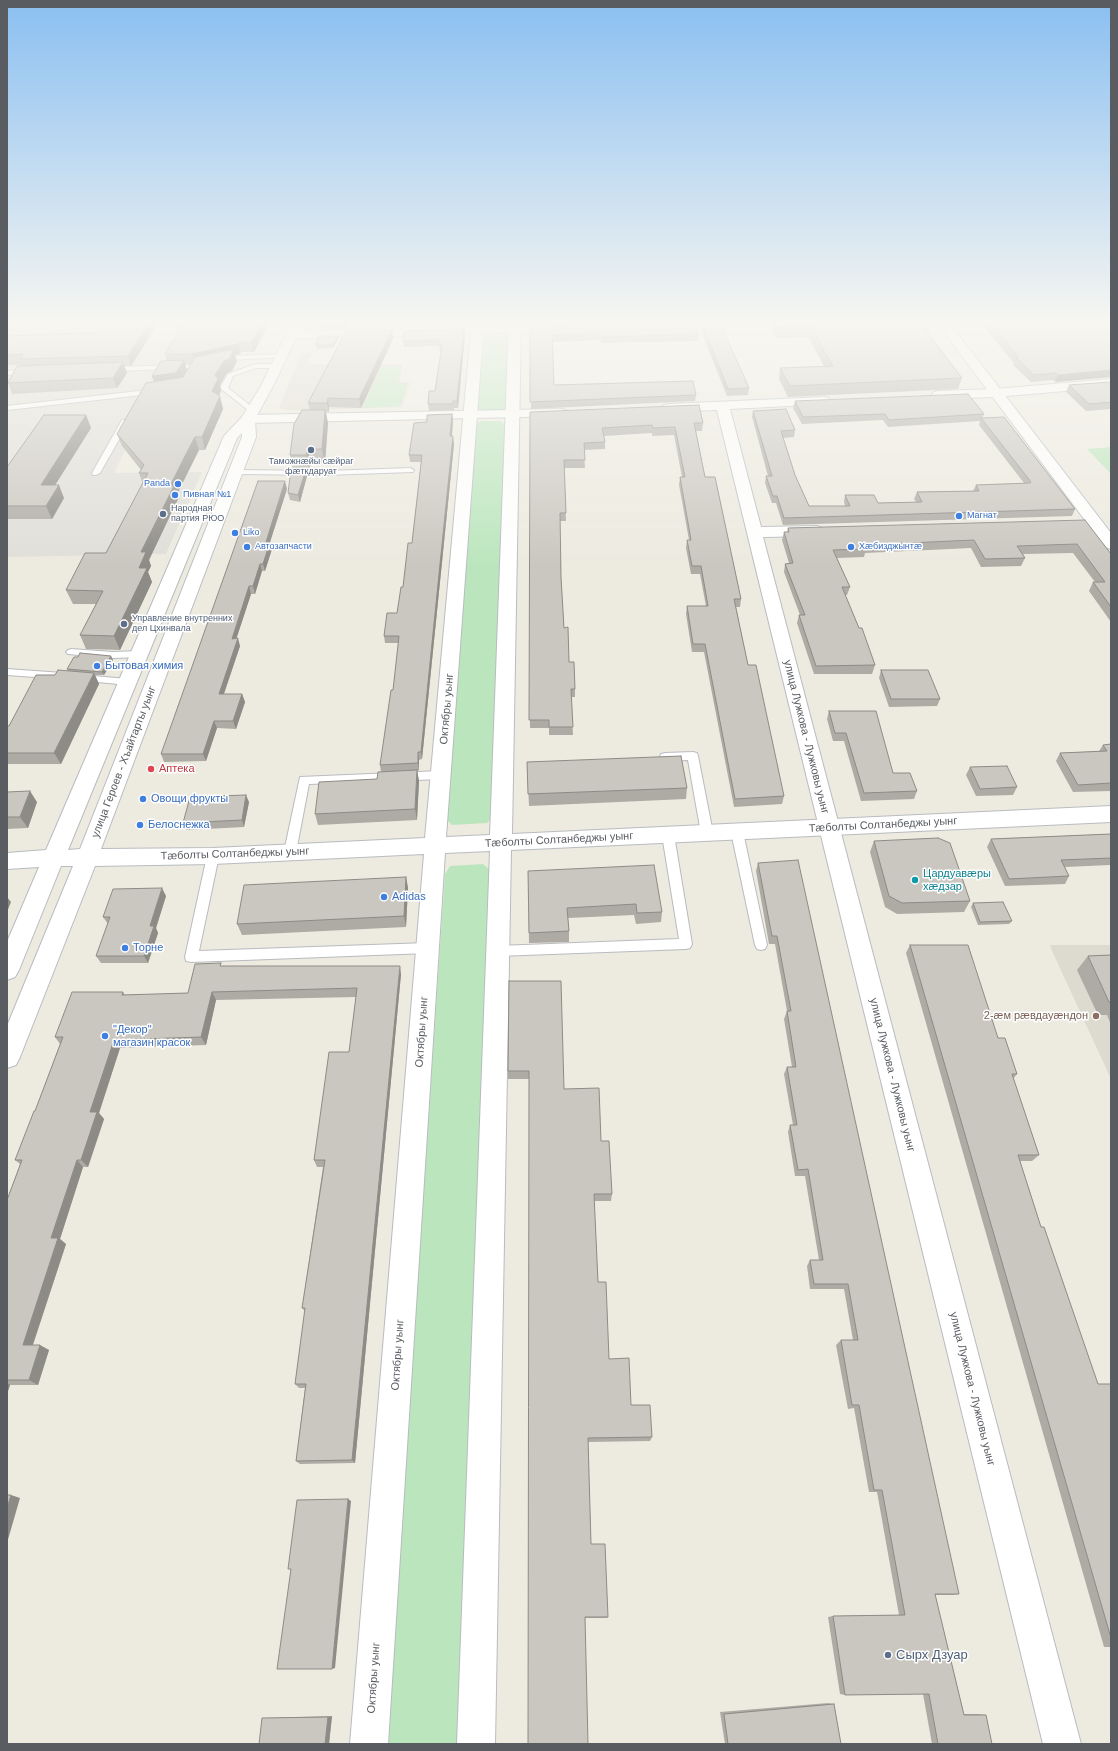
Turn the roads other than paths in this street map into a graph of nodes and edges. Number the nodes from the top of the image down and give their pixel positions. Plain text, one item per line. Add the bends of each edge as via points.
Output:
1 (82, 402) edge
2 (237, 402) edge
3 (258, 402) edge
4 (471, 402) edge
5 (512, 402) edge
6 (799, 402) edge
7 (1002, 402) edge
8 (722, 405) junction
9 (7, 408) edge
10 (660, 408) edge
11 (574, 412) edge
12 (130, 413) edge
13 (512, 415) junction
14 (251, 416) junction
15 (470, 416) junction
16 (410, 470) dead end
17 (236, 472) junction
18 (96, 473) dead end
19 (1077, 522) edge
20 (1093, 522) junction
21 (833, 530) edge
22 (754, 532) junction
23 (1111, 544) edge
24 (72, 652) dead end
25 (140, 654) junction
26 (7, 672) edge
27 (128, 682) junction
28 (654, 757) edge
29 (441, 775) junction
30 (1111, 814) edge
31 (829, 828) junction
32 (737, 832) junction
33 (707, 833) junction
34 (668, 835) junction
35 (500, 843) junction
36 (436, 846) junction
37 (290, 852) junction
38 (213, 856) junction
39 (54, 858) junction
40 (87, 858) junction
41 (7, 861) edge
42 (761, 946) dead end
43 (428, 948) junction
44 (498, 951) junction
45 (7, 970) edge
46 (7, 1057) edge
47 (369, 1744) edge
48 (476, 1744) edge
49 (1062, 1744) edge

1 - 9 lane
2 - 14 lane
3 - 14 street, улица Героев - Хъайтарты уынг
4 - 15 street, Октябры уынг
5 - 13 street
6 - 8 street
7 - 20 street
8 - 10 street
8 - 22 street, улица Лужкова - Лужковы уынг
11 - 13 street
12 - 18 lane
13 - 15 street
13 - 35 street
14 - 15 street
14 - 17 street, улица Героев - Хъайтарты уынг via 249,437
14 - 25 street, улица Героев - Хъайтарты уынг via 231,436
15 - 29 street, Октябры уынг
16 - 17 lane via 326,473
17 - 40 street, улица Героев - Хъайтарты уынг
19 - 20 street
20 - 23 street
21 - 22 street
22 - 31 street, улица Лужкова - Лужковы уынг
24 - 25 lane
25 - 27 street, улица Героев - Хъайтарты уынг
26 - 27 lane
27 - 39 street, улица Героев - Хъайтарты уынг
28 - 33 lane via 693,756
29 - 36 street, Октябры уынг
29 - 37 lane via 304,780
30 - 31 street, Тæболты Солтанбеджы уынг
31 - 32 street, Тæболты Солтанбеджы уынг
31 - 49 street, улица Лужкова - Лужковы уынг
32 - 33 street, Тæболты Солтанбеджы уынг
32 - 42 lane
33 - 34 street, Тæболты Солтанбеджы уынг
34 - 35 street, Тæболты Солтанбеджы уынг
34 - 44 lane via 686,944
35 - 36 street, Тæболты Солтанбеджы уынг
35 - 44 street
36 - 37 street, Тæболты Солтанбеджы уынг
36 - 43 street, Октябры уынг
37 - 38 street, Тæболты Солтанбеджы уынг
38 - 40 street, Тæболты Солтанбеджы уынг
38 - 43 lane via 190,957
39 - 40 street, Тæболты Солтанбеджы уынг
39 - 41 street, Тæболты Солтанбеджы уынг
39 - 45 street, улица Героев - Хъайтарты уынг
40 - 46 street, улица Героев - Хъайтарты уынг
43 - 47 street, Октябры уынг
44 - 48 street

